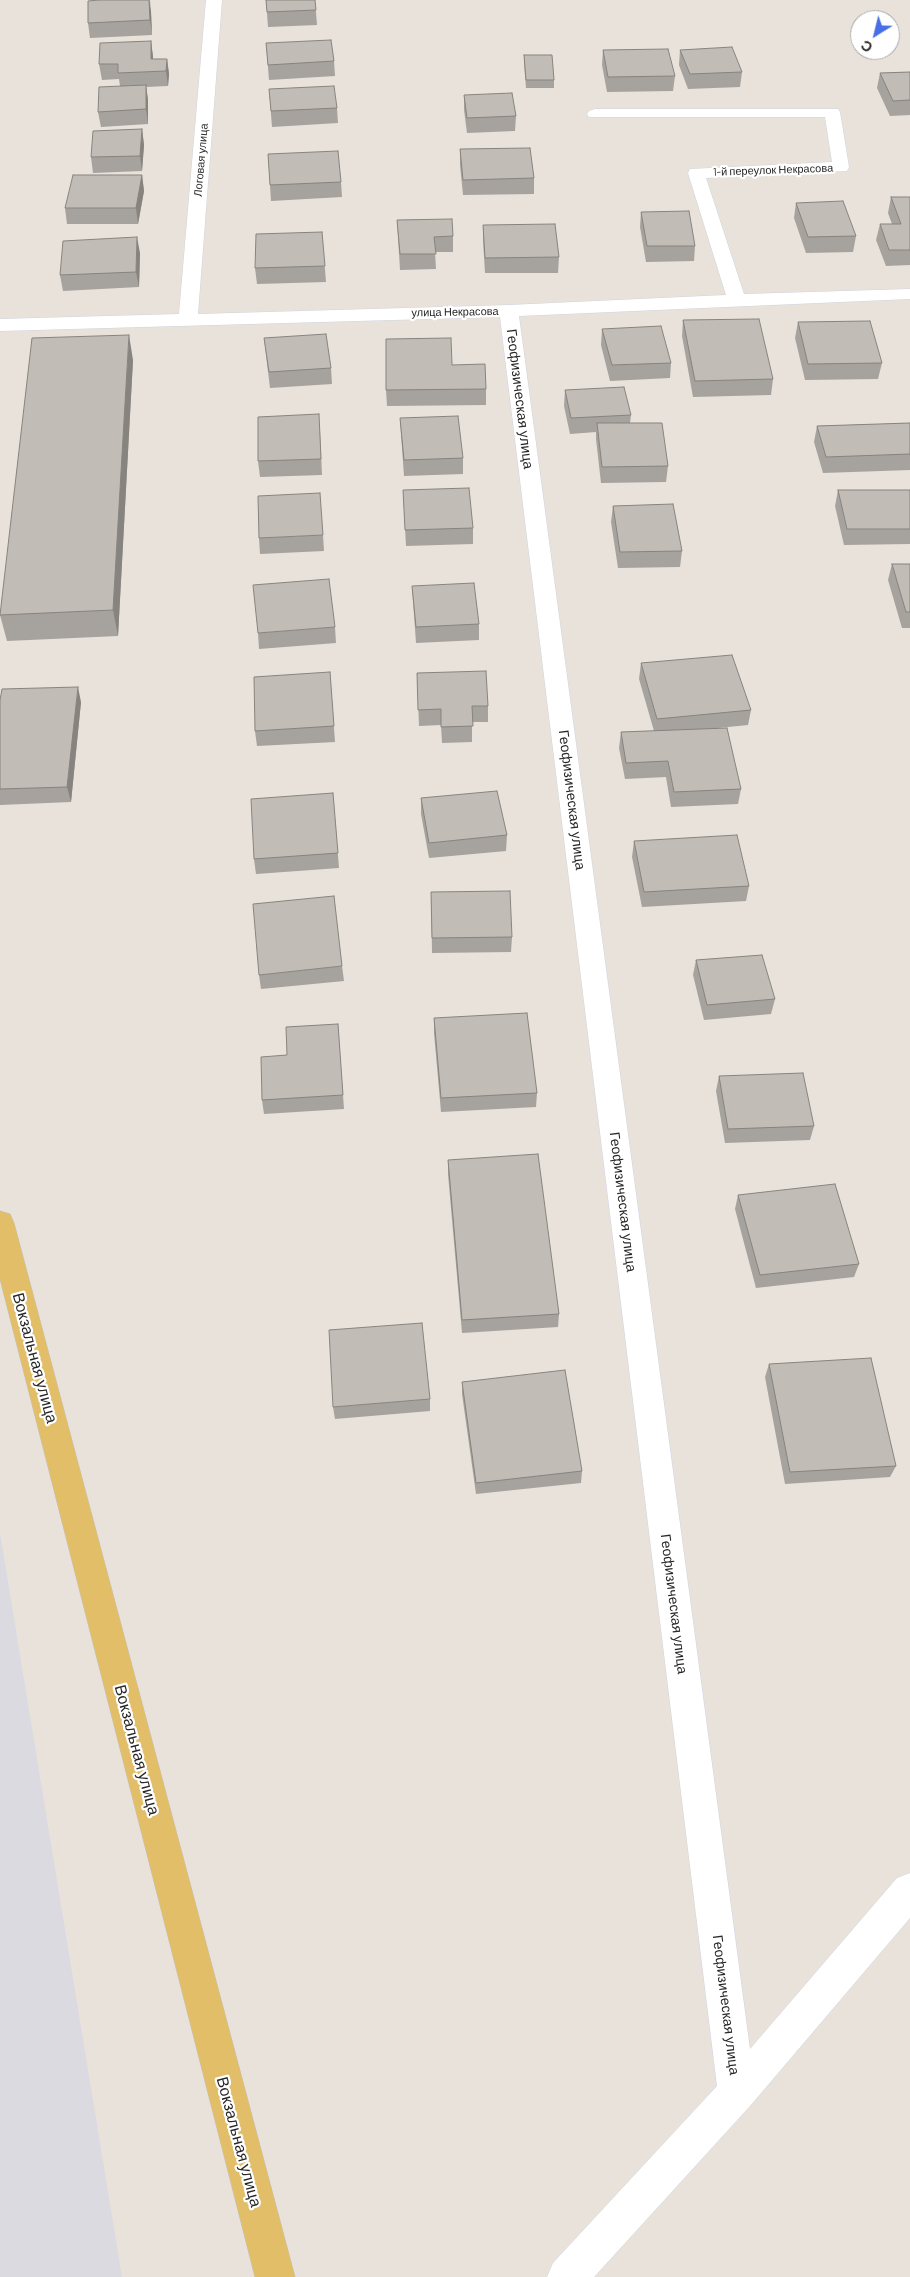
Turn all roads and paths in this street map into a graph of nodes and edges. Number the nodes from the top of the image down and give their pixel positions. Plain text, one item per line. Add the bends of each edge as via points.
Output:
1 (214, 0) edge
2 (595, 114) dead end
3 (908, 299) edge
4 (737, 300) junction
5 (509, 311) junction
6 (188, 319) junction
7 (0, 325) edge
8 (0, 1223) edge
9 (910, 1891) edge
10 (737, 2093) junction
11 (275, 2277) edge
12 (567, 2277) edge

1 - 6 street, Логовая улица
2 - 4 street, 1-й переулок Некрасова via 832,112 841,167 696,173
3 - 4 street, улица Некрасова
4 - 5 street, улица Некрасова
5 - 6 street, улица Некрасова
5 - 10 street, Геофизическая улица
6 - 7 street, улица Некрасова
8 - 11 main road, Вокзальная улица
9 - 10 street
10 - 12 street

